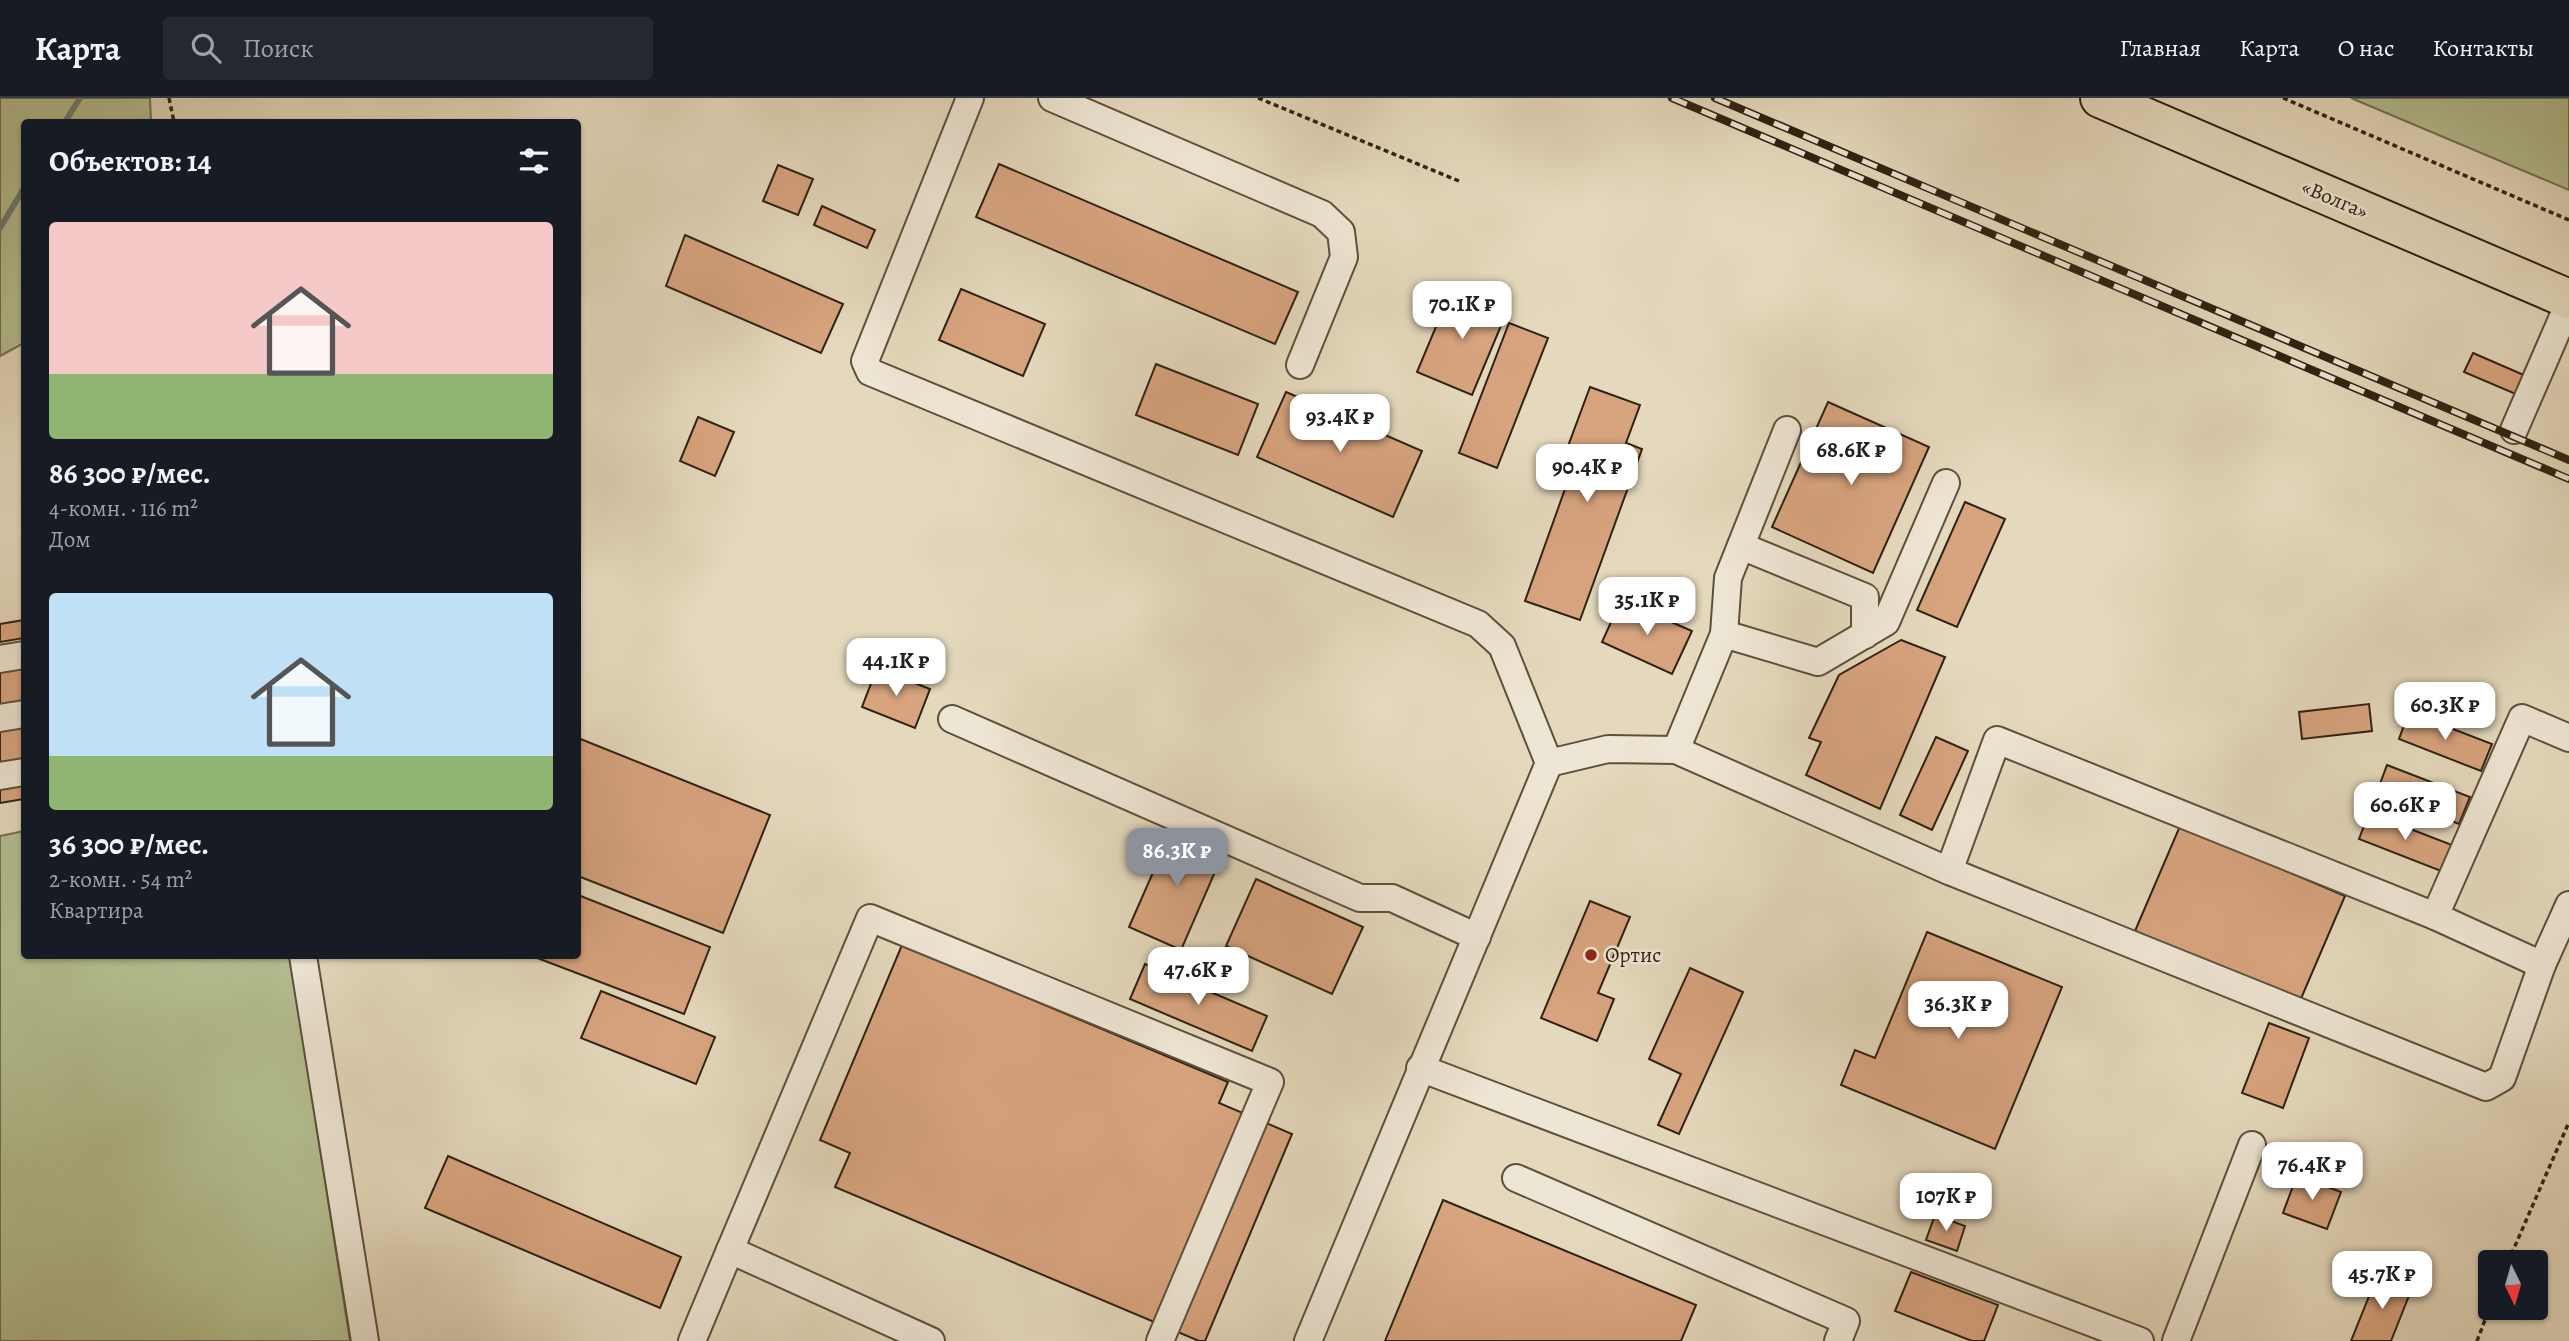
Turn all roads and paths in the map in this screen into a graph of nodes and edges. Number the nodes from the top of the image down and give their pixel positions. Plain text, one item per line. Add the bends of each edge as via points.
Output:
1 (169, 98) edge
2 (971, 98) edge
3 (1052, 98) edge
4 (1258, 98) edge
5 (2100, 98) edge
6 (2283, 98) edge
7 (173, 119) edge
8 (1459, 181) dead end
9 (2569, 220) edge
10 (2569, 301) edge
11 (1300, 365) dead end
12 (1787, 430) dead end
13 (2514, 430) dead end
14 (1946, 483) dead end
15 (1741, 546) junction
16 (1724, 635) junction
17 (1865, 635) junction
18 (21, 656) edge
19 (0, 659) edge
20 (21, 714) edge
21 (0, 718) edge
22 (952, 719) dead end
23 (2569, 738) edge
24 (1676, 750) junction
25 (1549, 763) junction
26 (21, 772) edge
27 (0, 776) edge
28 (1950, 871) junction
29 (2569, 905) edge
30 (2435, 916) junction
31 (1477, 937) junction
32 (303, 959) edge
33 (2542, 965) junction
34 (1420, 1068) junction
35 (2569, 1122) edge
36 (2252, 1145) dead end
37 (1516, 1178) dead end
38 (730, 1250) junction
39 (2513, 1250) edge
40 (2485, 1320) edge
41 (365, 1341) edge
42 (692, 1341) edge
43 (931, 1341) edge
44 (1160, 1341) edge
45 (1308, 1341) edge
46 (1838, 1341) edge
47 (2140, 1341) edge
48 (2176, 1341) edge
49 (2477, 1341) edge

1 - 7 path
2 - 25 street via 864,361 870,372 1478,624 1502,646
3 - 11 street via 1322,214 1341,232 1343,257
4 - 8 path
5 - 10 highway, «Волга»
6 - 9 path
10 - 13 street
12 - 15 street
14 - 17 street via 1886,622
15 - 16 street via 1728,578
15 - 17 street via 1865,597
16 - 17 street via 1818,662
16 - 24 street
18 - 19 street
20 - 21 street
22 - 31 street via 1360,898 1392,898
23 - 30 street via 2522,718
24 - 25 street via 1608,750
24 - 28 street
25 - 31 street
26 - 27 street
28 - 30 street via 1997,740
28 - 33 street via 2486,1087 2502,1078
29 - 33 street
30 - 33 street
31 - 34 street
32 - 41 street
34 - 45 street
34 - 47 street
35 - 39 path
36 - 48 street
37 - 46 street via 1846,1321
38 - 42 street
38 - 43 street
38 - 44 street via 870,918 1269,1082
40 - 49 path

